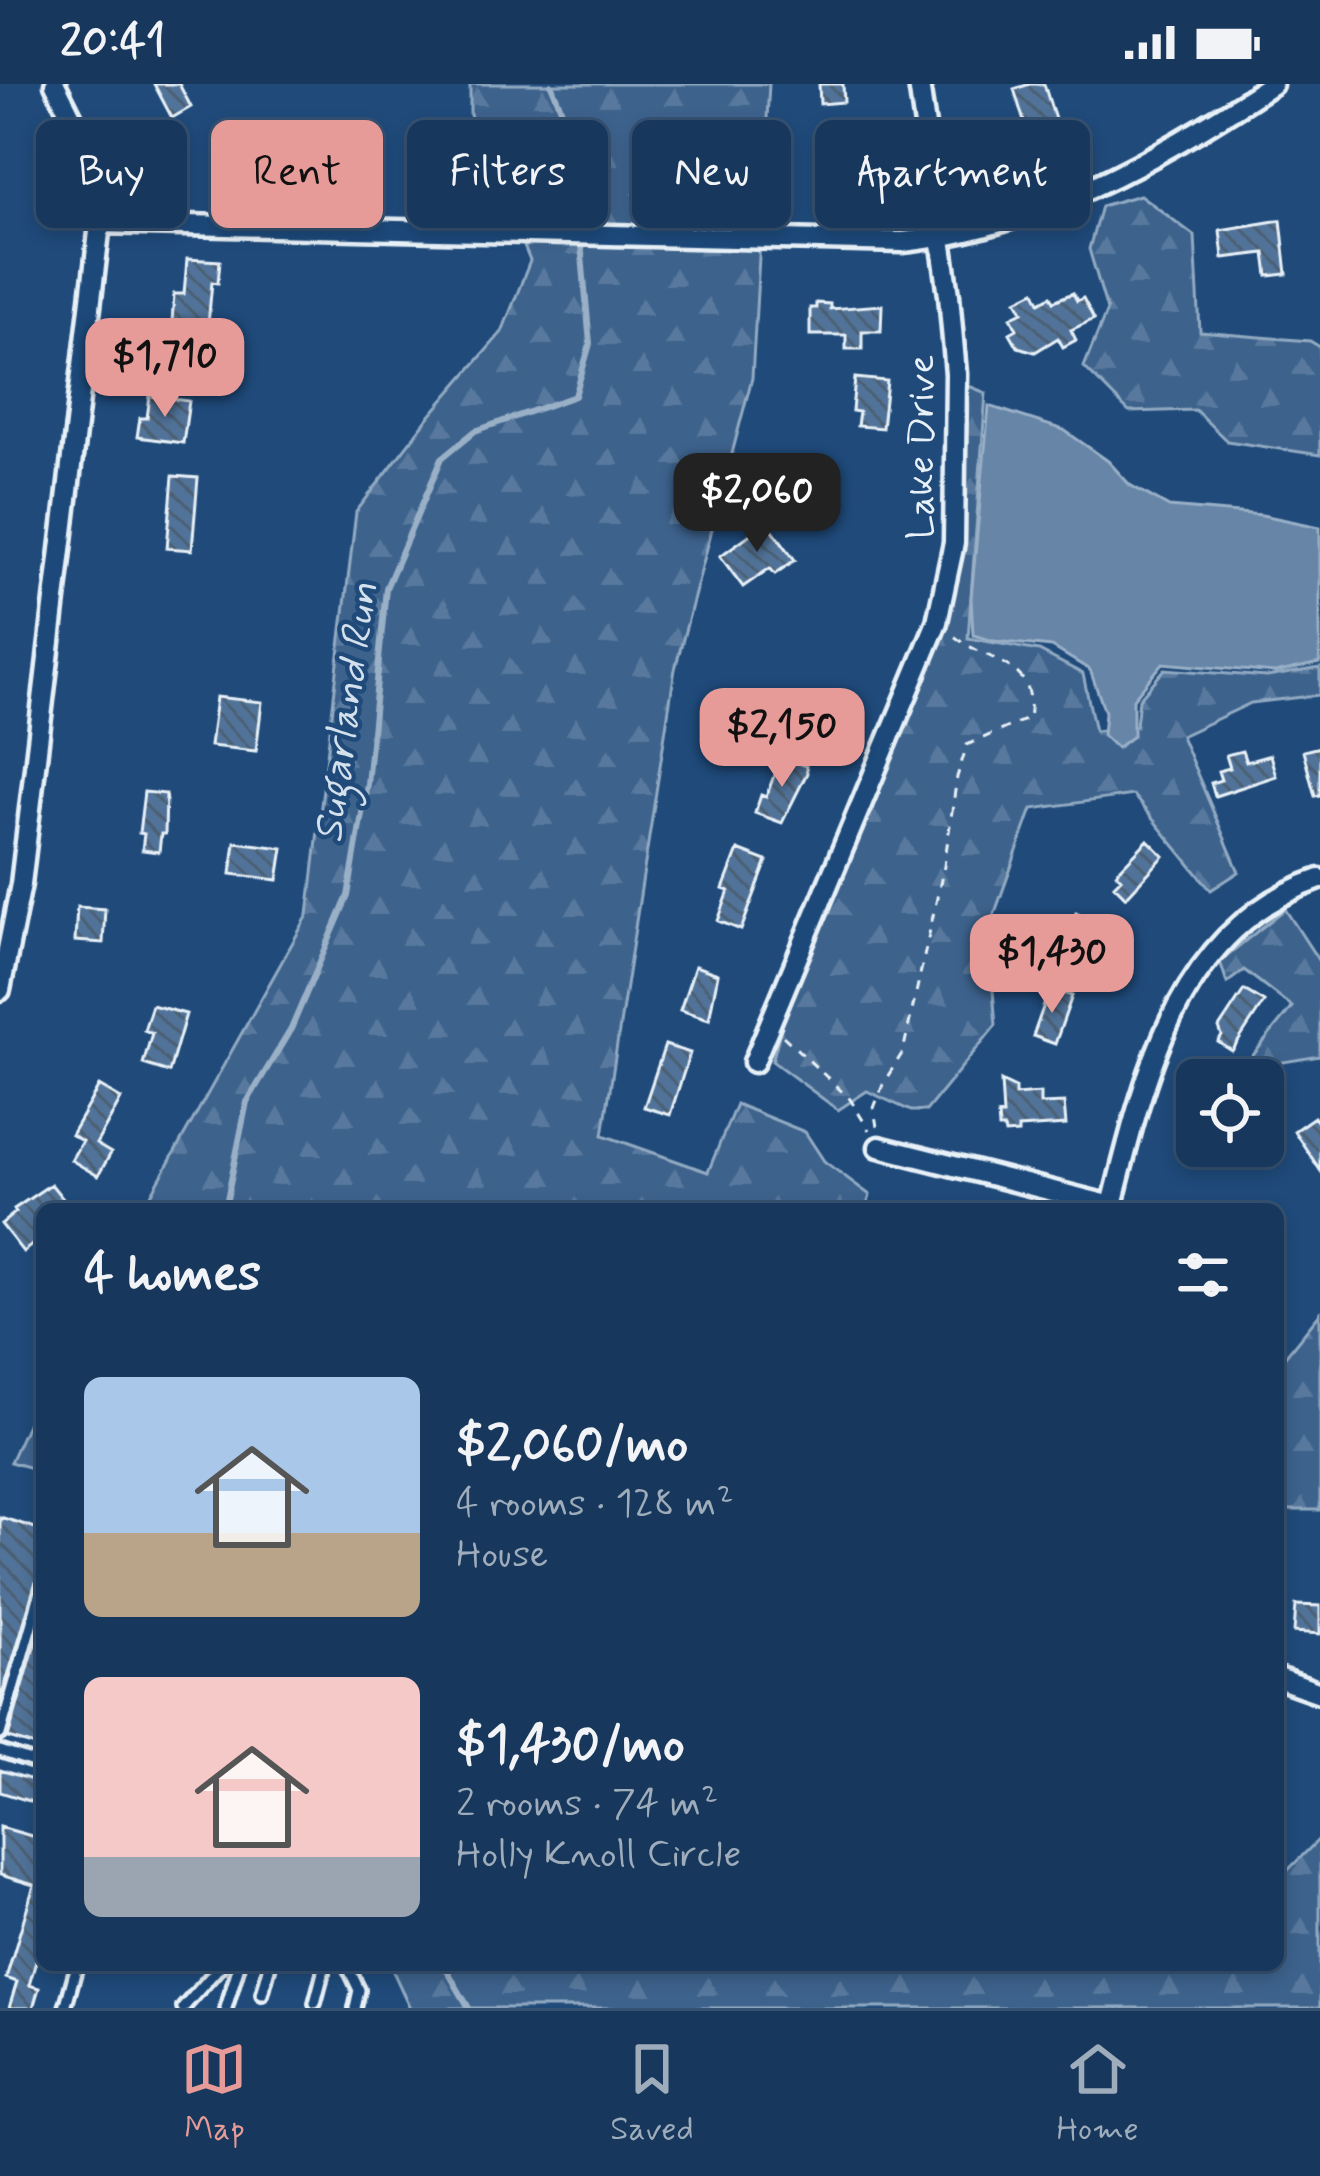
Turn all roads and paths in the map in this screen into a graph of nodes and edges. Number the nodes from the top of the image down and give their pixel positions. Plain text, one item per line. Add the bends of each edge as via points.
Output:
1 (55, 84) edge
2 (919, 84) edge
3 (1272, 84) edge
4 (70, 120) edge
5 (187, 225) edge
6 (99, 228) edge
7 (940, 238) junction
8 (938, 622) junction
9 (1320, 879) edge
10 (0, 990) edge
11 (767, 1028) junction
12 (754, 1062) dead end
13 (879, 1147) junction
14 (1093, 1203) edge
15 (1113, 1203) edge
16 (36, 1608) edge
17 (1284, 1680) edge
18 (1320, 1694) edge
19 (0, 1734) edge
20 (0, 1751) edge
21 (36, 1763) edge
22 (75, 1971) edge
23 (216, 1971) edge
24 (236, 1971) edge
25 (268, 1971) edge
26 (323, 1971) edge
27 (350, 1971) edge
28 (262, 1994) dead end
29 (315, 2003) dead end
30 (65, 2008) edge
31 (183, 2008) edge
32 (226, 2008) edge
33 (355, 2008) edge

1 - 4 street
2 - 7 street, Lake Drive
3 - 7 street via 1127,171
5 - 7 street
6 - 10 street via 21,884
7 - 8 street, Lake Drive via 958,408 954,543
8 - 11 street, Lake Drive
8 - 13 path via 1022,676 1032,700 1029,718 968,745 957,777 903,1052 874,1108
9 - 15 street via 1247,918 1183,992 1155,1050
11 - 12 street, Lake Drive
11 - 13 path via 850,1099
13 - 14 street
16 - 19 lane
17 - 18 street
20 - 21 lane
22 - 30 lane
23 - 31 lane
24 - 32 lane
25 - 28 lane
26 - 29 lane
27 - 33 lane

